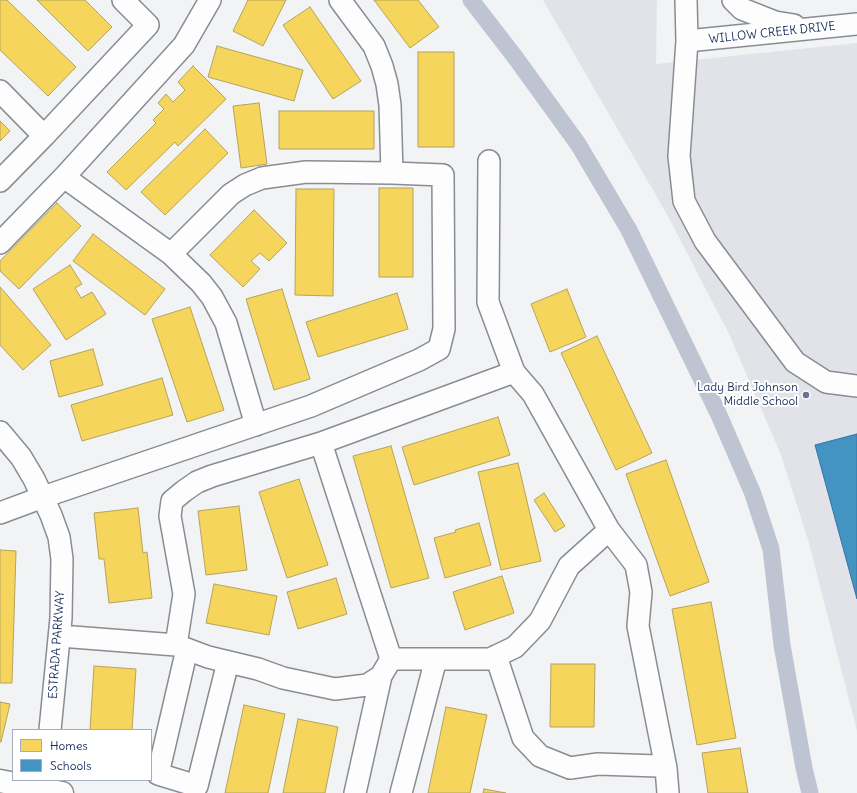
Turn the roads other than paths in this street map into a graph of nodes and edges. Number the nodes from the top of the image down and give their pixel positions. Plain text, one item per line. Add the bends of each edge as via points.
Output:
1 (123, 0) edge
2 (210, 0) edge
3 (340, 0) edge
4 (686, 0) edge
5 (733, 0) edge
6 (857, 24) edge
7 (816, 29) junction
8 (687, 41) junction
9 (0, 91) edge
10 (44, 136) junction
11 (489, 161) dead end
12 (392, 173) junction
13 (64, 177) junction
14 (0, 181) edge
15 (0, 243) edge
16 (171, 254) junction
17 (514, 372) junction
18 (857, 386) edge
19 (256, 425) junction
20 (0, 432) edge
21 (321, 443) junction
22 (43, 497) junction
23 (0, 513) edge
24 (610, 530) junction
25 (60, 636) junction
26 (182, 647) junction
27 (496, 656) junction
28 (436, 659) junction
29 (228, 662) junction
30 (386, 667) junction
31 (50, 729) edge
32 (666, 768) junction
33 (0, 781) edge
34 (48, 789) edge
35 (355, 793) edge
36 (401, 793) edge
37 (668, 793) edge

1 - 10 street via 148,26
2 - 13 street via 184,45
3 - 12 street via 374,46 382,66 390,105
4 - 8 street
5 - 7 street via 742,9 775,22
6 - 7 street, WILLOW CREEK DRIVE
7 - 8 street, WILLOW CREEK DRIVE
8 - 18 street via 680,156 684,201 705,241 795,362 826,382
9 - 10 street
10 - 14 street
11 - 17 street via 488,302
12 - 16 street via 306,172 262,178 231,194
12 - 19 street via 442,175 444,329 439,348 419,360 311,406
13 - 15 street
13 - 16 street
16 - 19 street via 212,297 226,324
17 - 21 street
17 - 24 street via 532,394
19 - 22 street
20 - 22 street, ESTRADA PARKWAY via 21,456
21 - 26 street via 212,476 197,482 172,501 170,516 184,594
21 - 30 street
22 - 23 street
22 - 25 street, ESTRADA PARKWAY via 56,526 62,559
24 - 27 street via 568,566 540,621 515,647
24 - 32 street via 636,565 641,592 638,626
25 - 26 street
25 - 31 street, ESTRADA PARKWAY
26 - 29 street
26 - 29 street via 158,774 197,786
27 - 28 street via 490,659
27 - 32 street via 523,738 540,756 570,768 598,764
28 - 30 street
28 - 36 street
29 - 30 street via 335,690 367,685
30 - 35 street
32 - 37 street
33 - 34 main road

